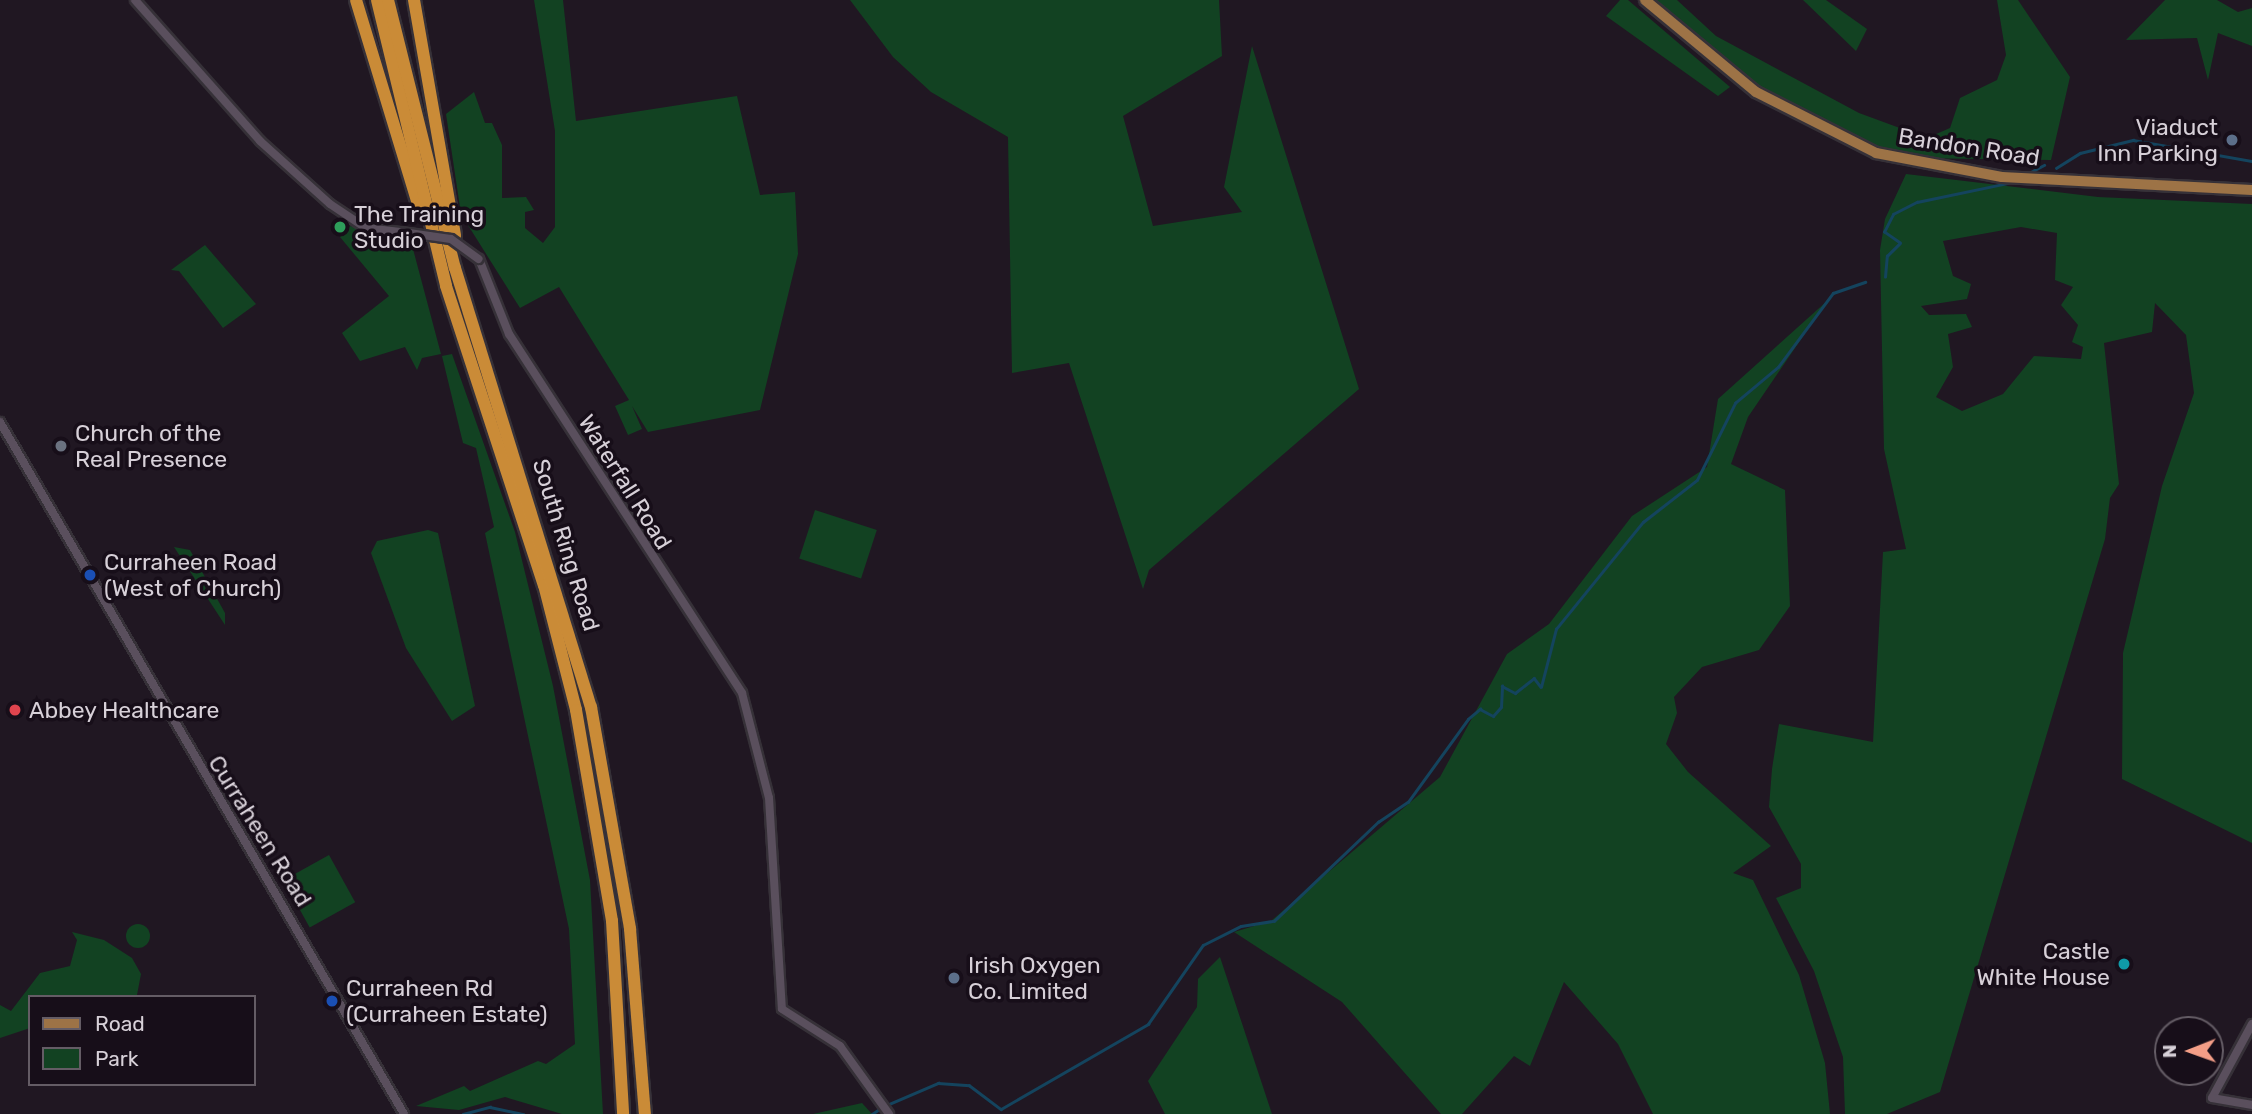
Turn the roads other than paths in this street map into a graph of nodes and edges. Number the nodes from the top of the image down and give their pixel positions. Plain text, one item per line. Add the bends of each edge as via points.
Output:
1 (135, 0) edge
2 (356, 0) edge
3 (377, 0) edge
4 (388, 0) edge
5 (414, 0) edge
6 (1645, 0) edge
7 (2252, 190) edge
8 (446, 286) junction
9 (483, 351) junction
10 (0, 422) edge
11 (2252, 1024) edge
12 (2252, 1105) edge
13 (884, 1110) edge
14 (404, 1114) edge
15 (623, 1114) edge
16 (648, 1114) edge

1 - 13 street, Waterfall Road, bridge via 260,141 330,204 366,228 451,239 479,259 509,334 743,693 769,798 778,1000 788,1016 839,1046
2 - 8 highway
3 - 8 highway, South Ring Road
4 - 9 highway, South Ring Road via 426,163
5 - 9 highway via 444,189
6 - 7 main road, Bandon Road via 1756,92 1876,153 2001,177
8 - 15 highway, South Ring Road via 544,585 576,710 612,921
9 - 16 highway, South Ring Road via 591,708 620,852
10 - 14 street, Curraheen Road
11 - 12 street via 2212,1098

